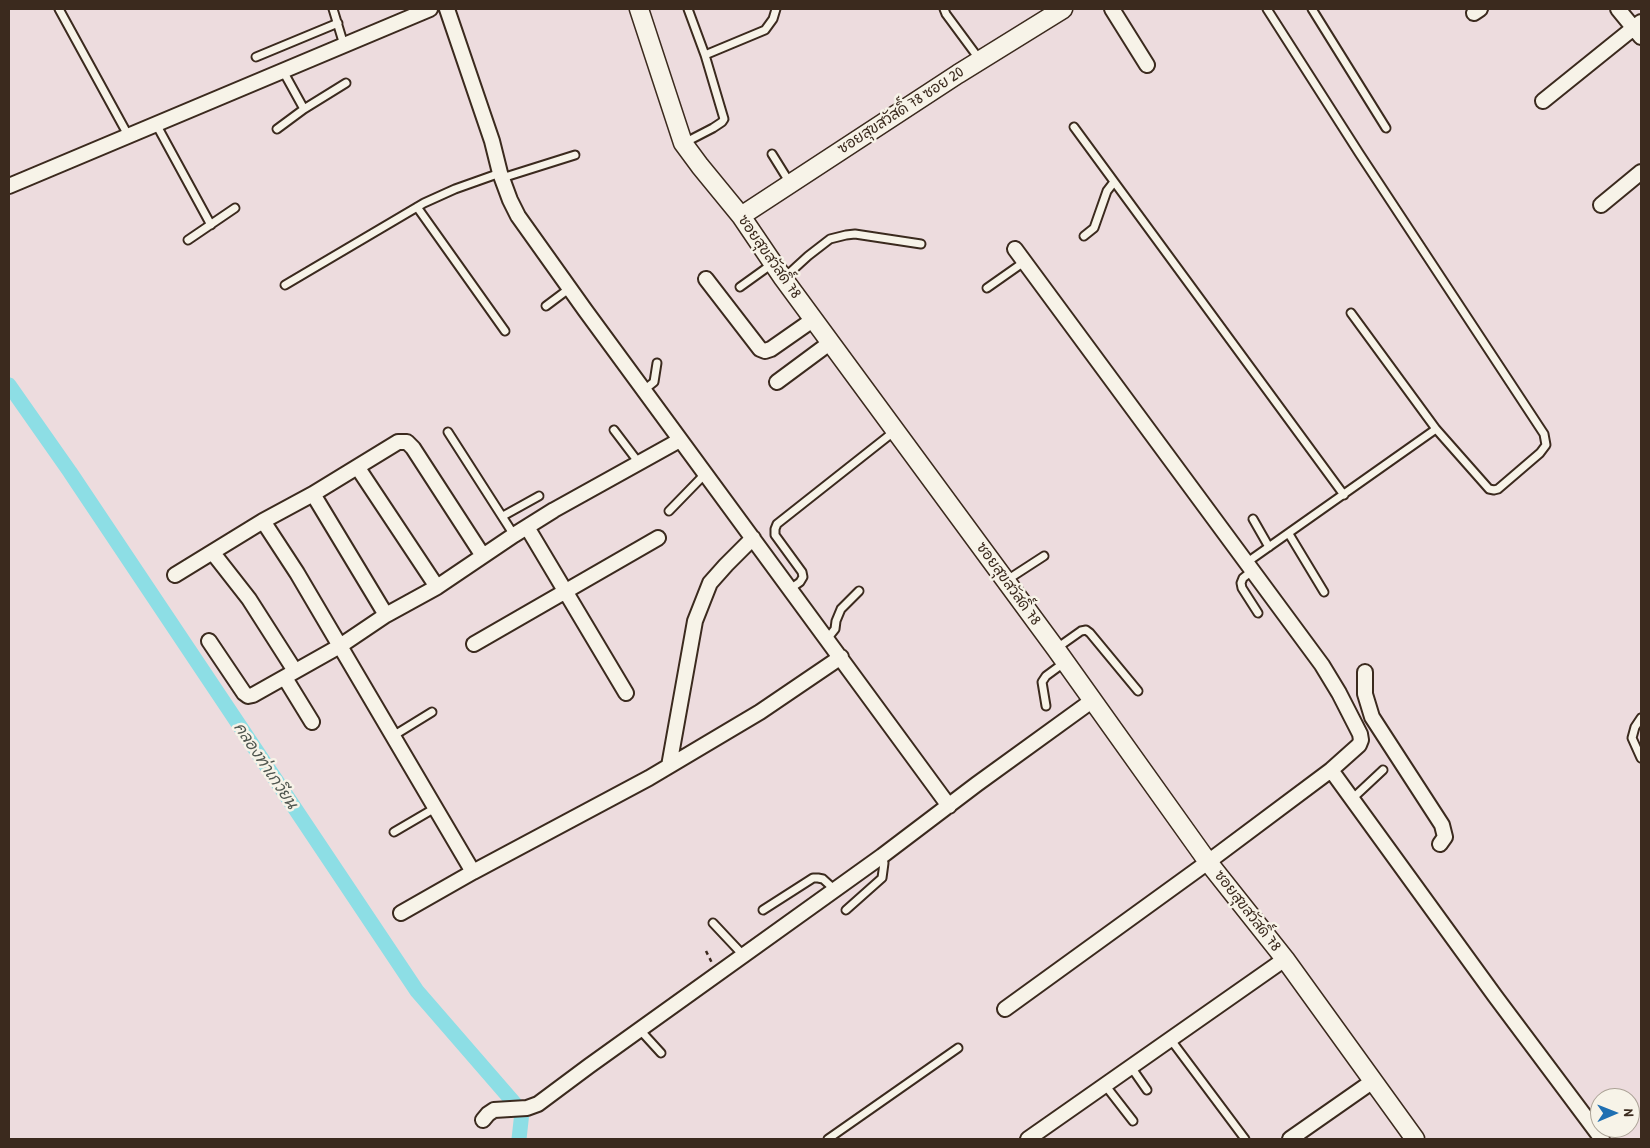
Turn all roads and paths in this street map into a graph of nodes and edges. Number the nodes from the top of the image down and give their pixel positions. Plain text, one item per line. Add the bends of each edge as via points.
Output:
1 (60, 9) edge
2 (332, 9) edge
3 (430, 9) edge
4 (447, 9) edge
5 (639, 9) edge
6 (688, 9) edge
7 (776, 9) edge
8 (944, 9) edge
9 (1063, 9) edge
10 (1112, 9) edge
11 (1267, 9) edge
12 (1312, 9) edge
13 (1618, 9) edge
14 (338, 23) junction
15 (1639, 29) edge
16 (344, 45) junction
17 (705, 55) junction
18 (256, 57) dead end
19 (980, 60) junction
20 (1147, 65) dead end
21 (283, 71) junction
22 (346, 83) dead end
23 (1543, 101) dead end
24 (304, 109) junction
25 (156, 124) junction
26 (1074, 127) dead end
27 (277, 128) dead end
28 (1386, 128) dead end
29 (128, 135) junction
30 (684, 143) junction
31 (772, 154) dead end
32 (575, 155) dead end
33 (1641, 172) edge
34 (501, 176) junction
35 (1114, 182) junction
36 (790, 183) junction
37 (9, 186) edge
38 (1601, 205) dead end
39 (417, 207) junction
40 (236, 208) dead end
41 (741, 216) junction
42 (211, 225) junction
43 (1084, 236) dead end
44 (188, 240) dead end
45 (921, 244) dead end
46 (1015, 249) dead end
47 (1024, 262) junction
48 (773, 263) junction
49 (784, 278) junction
50 (706, 280) dead end
51 (285, 286) dead end
52 (570, 288) junction
53 (740, 288) dead end
54 (987, 288) dead end
55 (546, 306) dead end
56 (1352, 314) dead end
57 (814, 319) junction
58 (505, 331) dead end
59 (831, 342) junction
60 (657, 363) dead end
61 (777, 382) dead end
62 (644, 390) junction
63 (614, 430) dead end
64 (896, 430) junction
65 (1436, 430) junction
66 (448, 432) dead end
67 (680, 440) junction
68 (639, 463) junction
69 (358, 468) junction
70 (706, 474) junction
71 (313, 494) junction
72 (1344, 495) junction
73 (540, 496) dead end
74 (669, 511) dead end
75 (502, 516) junction
76 (1253, 519) dead end
77 (263, 522) junction
78 (527, 527) junction
79 (514, 534) junction
80 (1289, 534) junction
81 (658, 538) dead end
82 (753, 538) junction
83 (1270, 547) junction
84 (213, 553) junction
85 (483, 556) junction
86 (1044, 556) dead end
87 (1249, 567) junction
88 (175, 575) dead end
89 (1006, 580) junction
90 (437, 587) junction
91 (790, 588) junction
92 (859, 591) dead end
93 (565, 592) junction
94 (1324, 592) dead end
95 (1258, 613) dead end
96 (386, 616) junction
97 (827, 639) junction
98 (209, 640) dead end
99 (474, 644) dead end
100 (340, 646) junction
101 (1060, 655) junction
102 (840, 657) junction
103 (1365, 672) dead end
104 (290, 675) junction
105 (1138, 691) dead end
106 (626, 693) dead end
107 (1093, 700) junction
108 (1046, 706) dead end
109 (432, 712) dead end
110 (1641, 718) edge
111 (312, 722) dead end
112 (1382, 733) junction
113 (393, 736) junction
114 (1362, 740) junction
115 (1641, 758) edge
116 (669, 766) junction
117 (1330, 770) junction
118 (1383, 770) dead end
119 (1352, 799) junction
120 (949, 806) junction
121 (435, 808) junction
122 (394, 832) dead end
123 (1440, 844) dead end
124 (882, 856) junction
125 (1208, 862) junction
126 (473, 872) junction
127 (835, 890) junction
128 (763, 910) dead end
129 (846, 910) dead end
130 (401, 913) dead end
131 (713, 923) dead end
132 (744, 956) junction
133 (1285, 959) junction
134 (1005, 1009) dead end
135 (640, 1030) junction
136 (1171, 1040) junction
137 (958, 1048) dead end
138 (661, 1053) dead end
139 (1131, 1067) junction
140 (1373, 1081) junction
141 (1105, 1085) junction
142 (1147, 1090) dead end
143 (483, 1120) dead end
144 (1133, 1121) dead end
145 (1240, 1138) edge
146 (828, 1139) edge
147 (1028, 1139) edge
148 (1290, 1139) edge
149 (1415, 1139) edge
150 (1602, 1139) edge

1 - 29 lane
2 - 14 lane
3 - 16 street
4 - 34 street
5 - 30 street, ซอยสุขสวัสดิ์ 78
6 - 17 lane
7 - 17 lane via 765,30
8 - 19 lane
9 - 19 street, ซอยสุขสวัสดิ์ 78 ซอย 20
10 - 20 street
11 - 65 lane via 1544,434 1546,444 1540,454 1494,490
12 - 28 lane
13 - 15 street
14 - 16 lane
14 - 18 lane
15 - 23 street
16 - 21 street
17 - 30 lane via 724,119
19 - 36 street, ซอยสุขสวัสดิ์ 78 ซอย 20
21 - 24 lane
21 - 25 street
22 - 24 lane
24 - 27 lane
25 - 29 street
25 - 42 lane
26 - 35 lane
29 - 37 street
30 - 41 street, ซอยสุขสวัสดิ์ 78
31 - 36 lane
32 - 34 lane
33 - 38 street
34 - 39 lane via 455,190
34 - 52 street via 518,216
35 - 43 lane via 1107,191 1094,228
35 - 72 lane
36 - 41 street, ซอยสุขสวัสดิ์ 78 ซอย 20
39 - 51 lane
39 - 58 lane
40 - 42 lane
41 - 48 street, ซอยสุขสวัสดิ์ 78
42 - 44 lane
45 - 49 lane via 846,235 830,239
46 - 47 street
47 - 54 lane
47 - 87 street
48 - 49 street, ซอยสุขสวัสดิ์ 78
48 - 53 lane
49 - 57 street, ซอยสุขสวัสดิ์ 78
50 - 57 street via 760,349 765,351
52 - 55 lane
52 - 62 street
56 - 65 lane
57 - 59 street, ซอยสุขสวัสดิ์ 78
59 - 61 street
59 - 64 street, ซอยสุขสวัสดิ์ 78
60 - 62 lane via 654,382
62 - 67 street
63 - 68 lane
64 - 89 street, ซอยสุขสวัสดิ์ 78
64 - 91 lane via 777,524 776,535 802,572 800,582
65 - 72 lane
66 - 75 lane
67 - 68 street
67 - 70 street
68 - 78 street
69 - 71 street
69 - 85 street via 398,442 407,442
69 - 90 street
70 - 74 lane
70 - 82 street
71 - 77 street
71 - 96 street
72 - 80 lane
73 - 75 lane
75 - 79 lane
76 - 83 lane
77 - 84 street
77 - 100 street
78 - 79 street
78 - 93 street
79 - 85 street
80 - 83 lane
80 - 94 lane
81 - 93 street
82 - 91 street
82 - 116 street via 710,583 695,620
83 - 87 lane
84 - 88 street
84 - 104 street via 249,599
85 - 90 street
86 - 89 lane
87 - 95 lane via 1241,583
87 - 114 street via 1318,659
89 - 101 street, ซอยสุขสวัสดิ์ 78
90 - 96 street
91 - 97 street
92 - 97 lane via 841,609 835,629
93 - 99 street
93 - 106 street
96 - 100 street
97 - 102 street
98 - 104 street via 248,696
100 - 104 street
100 - 113 street
101 - 105 lane via 1086,630
101 - 107 street, ซอยสุขสวัสดิ์ 78
101 - 108 lane via 1042,682
102 - 116 street via 760,712
102 - 120 street
103 - 112 street via 1367,702
104 - 111 street
107 - 120 street
107 - 125 street, ซอยสุขสวัสดิ์ 78
109 - 113 lane
110 - 115 lane via 1632,738
112 - 114 street
112 - 123 street via 1442,825 1445,837
113 - 121 street
114 - 117 street
116 - 126 street
117 - 119 street
117 - 125 street
118 - 119 lane
119 - 150 street
120 - 124 street
121 - 122 lane
121 - 126 street
124 - 127 street
124 - 129 lane via 882,878
125 - 133 street, ซอยสุขสวัสดิ์ 78
125 - 134 street
126 - 130 street
127 - 128 lane via 823,880 813,878
127 - 132 street
131 - 132 lane
132 - 135 street
133 - 136 street
133 - 140 street, ซอยสุขสวัสดิ์ 78
135 - 138 lane
135 - 143 street via 543,1101 527,1108 494,1110
136 - 139 street
136 - 145 lane
137 - 146 lane
139 - 141 street
139 - 142 lane
140 - 148 street
140 - 149 street, ซอยสุขสวัสดิ์ 78
141 - 144 lane
141 - 147 street

